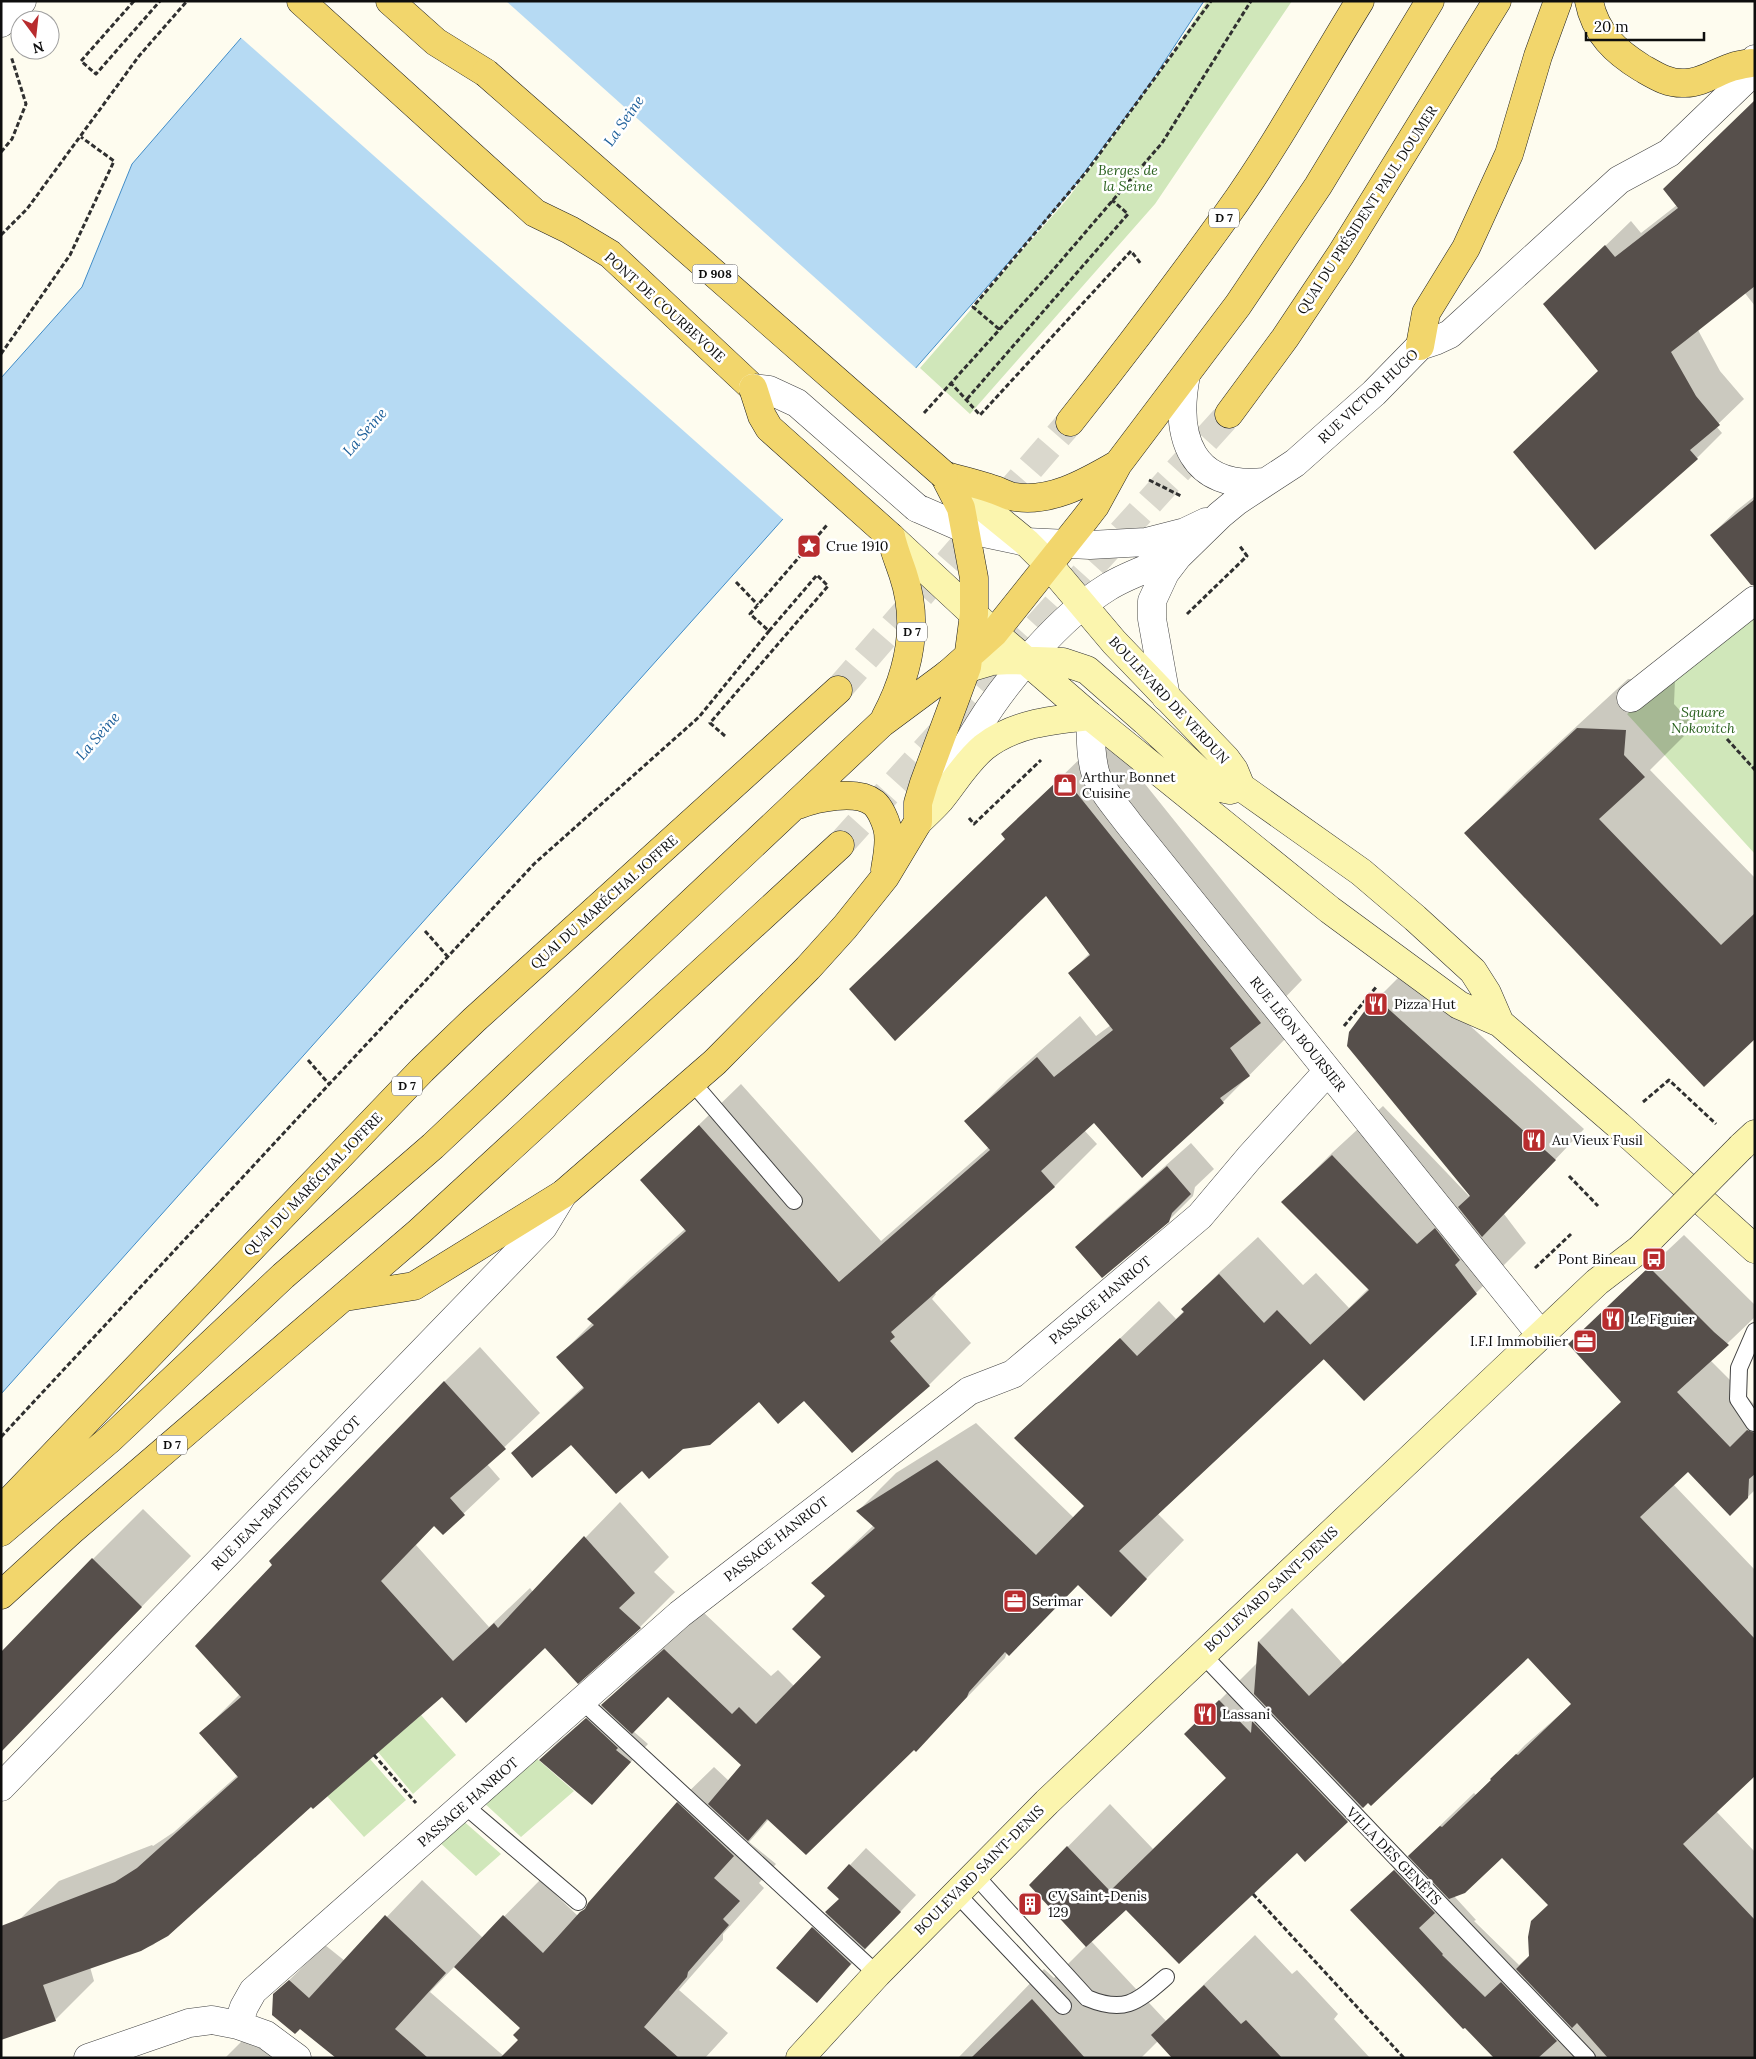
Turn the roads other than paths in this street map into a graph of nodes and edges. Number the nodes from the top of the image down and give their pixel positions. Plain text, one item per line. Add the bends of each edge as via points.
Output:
1 (22, 1) edge
2 (301, 1) edge
3 (390, 1) edge
4 (1360, 1) edge
5 (1430, 1) edge
6 (1497, 1) edge
7 (1558, 1) edge
8 (1589, 1) edge
9 (5, 36) edge
10 (1753, 61) edge
11 (1420, 346) junction
12 (1186, 375) junction
13 (754, 388) junction
14 (1229, 414) tunnel mouth
15 (1070, 422) tunnel mouth
16 (1118, 464) junction
17 (944, 475) junction
18 (1264, 482) junction
19 (1220, 515) junction
20 (965, 529) junction
21 (891, 538) junction
22 (1026, 542) junction
23 (1067, 544) junction
24 (1178, 556) junction
25 (1049, 565) junction
26 (1755, 600) edge
27 (1082, 604) junction
28 (974, 614) junction
29 (994, 633) junction
30 (1027, 660) junction
31 (961, 666) junction
32 (838, 690) tunnel mouth
33 (1166, 697) junction
34 (1631, 698) dead end
35 (1090, 716) junction
36 (882, 723) junction
37 (1242, 787) junction
38 (939, 802) junction
39 (795, 806) junction
40 (918, 822) junction
41 (840, 845) tunnel mouth
42 (885, 876) junction
43 (1500, 1023) junction
44 (1328, 1071) junction
45 (692, 1082) junction
46 (1748, 1141) edge
47 (563, 1194) junction
48 (794, 1201) dead end
49 (1755, 1249) edge
50 (345, 1297) junction
51 (1755, 1331) edge
52 (1541, 1335) junction
53 (1754, 1423) edge
54 (1, 1510) edge
55 (1, 1532) edge
56 (1, 1595) edge
57 (1202, 1654) junction
58 (582, 1701) junction
59 (1, 1787) edge
60 (464, 1805) junction
61 (965, 1883) junction
62 (578, 1902) dead end
63 (877, 1974) junction
64 (1166, 1977) dead end
65 (1063, 2006) dead end
66 (238, 2025) junction
67 (88, 2058) edge
68 (297, 2058) edge
69 (800, 2058) edge
70 (1587, 2058) edge

1 - 9 street
2 - 13 main road, PONT DE COURBEVOIE via 535,213 610,254
3 - 17 main road, D 908, bridge via 436,42 486,73
4 - 15 main road, D 7 via 1264,160 1228,213
5 - 12 main road via 1318,186 1238,305
6 - 14 main road, QUAI DU PRÉSIDENT PAUL DOUMER via 1341,254
7 - 11 main road via 1509,154 1466,248 1426,314
8 - 10 main road via 1596,23 1613,47 1662,80 1686,84
10 - 11 street, RUE VICTOR HUGO via 1744,81 1669,153 1619,180 1450,334
11 - 18 street, RUE VICTOR HUGO via 1321,440
12 - 16 main road
12 - 18 street via 1181,400 1183,432 1196,459 1209,472 1227,480
13 - 20 street, bridge via 769,390 797,403 917,508
13 - 21 main road, D 908, bridge via 769,428
16 - 17 main road via 1082,484 1048,496 1010,496
16 - 23 main road via 1095,506
17 - 20 main road via 961,508
17 - 22 main road, BOULEVARD DE VERDUN / D 908
18 - 19 street, RUE VICTOR HUGO
19 - 23 street via 1185,532 1146,542
19 - 24 street, RUE VICTOR HUGO
20 - 22 street
20 - 28 main road via 974,578
21 - 28 main road, BOULEVARD DE VERDUN / D 908
21 - 36 main road, D 7 via 908,598 912,631 906,668 897,695
22 - 23 street
22 - 25 main road, BOULEVARD DE VERDUN / D 908
23 - 25 main road
24 - 27 street via 1110,586
24 - 33 street, RUE VICTOR HUGO via 1165,573 1152,601 1155,642
25 - 27 main road, BOULEVARD DE VERDUN / D 908
25 - 29 main road
26 - 34 street
27 - 30 street
27 - 33 main road, BOULEVARD DE VERDUN / D 908
28 - 29 main road, BOULEVARD DE VERDUN / D 908
28 - 31 main road
29 - 30 main road, BOULEVARD DE VERDUN / D 908
29 - 31 main road
30 - 31 main road
30 - 35 main road, BOULEVARD DE VERDUN / D 908
30 - 37 main road via 1063,662 1087,670 1216,787 1230,790
30 - 38 street via 976,728
31 - 36 main road
31 - 40 main road via 918,803
32 - 54 main road, QUAI DU MARÉCHAL JOFFRE / D 7 via 422,1070
33 - 37 main road, BOULEVARD DE VERDUN / D 908 via 1226,759
35 - 38 main road via 1030,724 1004,734 984,748 962,771
35 - 43 main road, BOULEVARD DE VERDUN / D 908 via 1378,946 1459,1005
35 - 44 street, RUE LÉON BOURSIER via 1093,764 1101,785 1135,832
36 - 39 main road, D 7
37 - 43 main road, BOULEVARD DE VERDUN / D 908 via 1361,872 1473,971
38 - 40 main road
39 - 42 main road via 814,798 831,797 858,798 873,803 882,815 889,838
39 - 55 main road, D 7 via 433,1146 282,1276 110,1439
40 - 42 main road
41 - 50 main road, D 7
42 - 45 main road via 808,968
43 - 49 main road, BOULEVARD DE VERDUN / D 908
44 - 52 street, RUE LÉON BOURSIER
44 - 58 street, PASSAGE HANRIOT via 1200,1216 1013,1374 969,1391 680,1614
45 - 47 main road
45 - 48 lane
46 - 52 main road, BOULEVARD SAINT-DENIS, bridge via 1640,1249 1597,1282
47 - 50 main road via 414,1286
47 - 59 street, RUE JEAN-BAPTISTE CHARCOT via 543,1227
50 - 56 main road, D 7 via 71,1531
51 - 53 lane via 1739,1368 1738,1398
52 - 57 main road, BOULEVARD SAINT-DENIS
57 - 61 main road, BOULEVARD SAINT-DENIS
57 - 70 lane, VILLA DES GENÊTS
58 - 60 street, PASSAGE HANRIOT
58 - 63 lane
60 - 62 lane
60 - 66 street, PASSAGE HANRIOT via 253,1991
61 - 63 main road, BOULEVARD SAINT-DENIS
61 - 64 lane via 1087,1998 1102,2004 1123,2006 1141,1998
61 - 65 lane
63 - 69 main road, BOULEVARD SAINT-DENIS
66 - 67 street via 212,2020 189,2023
66 - 68 street via 266,2035

